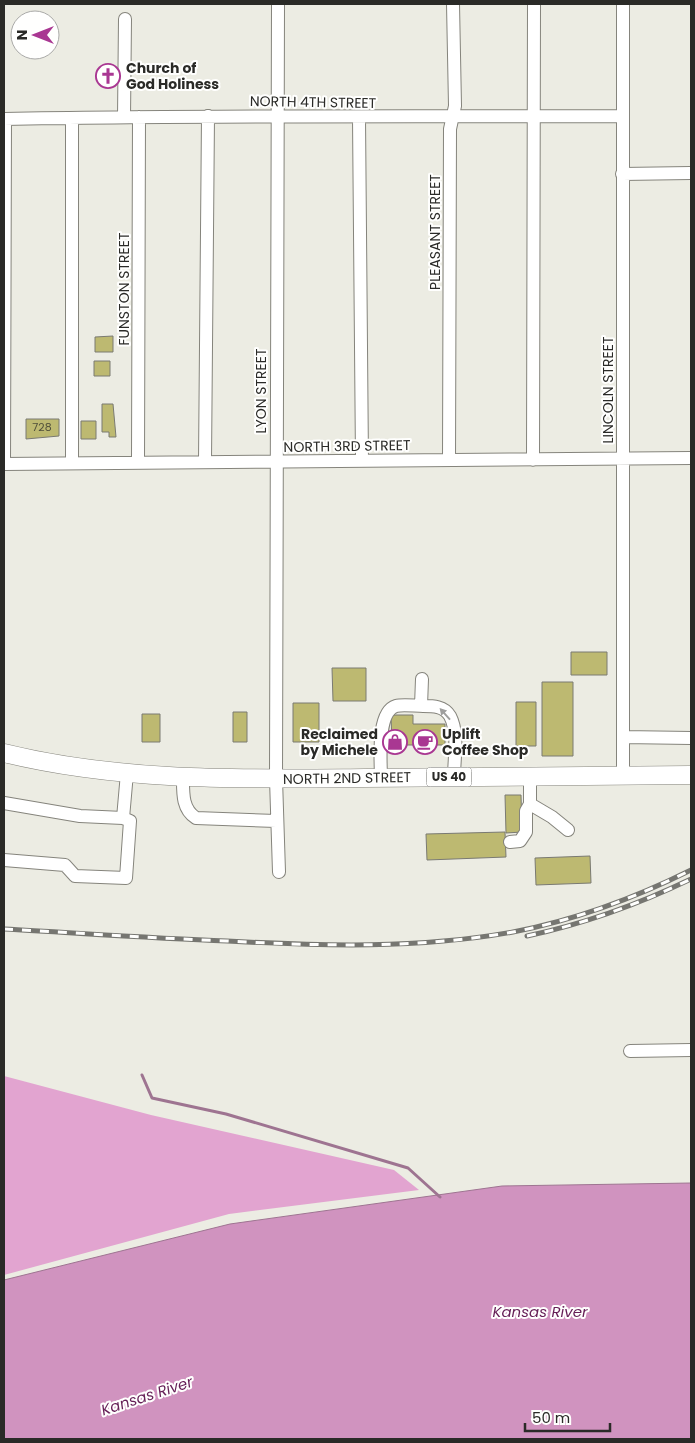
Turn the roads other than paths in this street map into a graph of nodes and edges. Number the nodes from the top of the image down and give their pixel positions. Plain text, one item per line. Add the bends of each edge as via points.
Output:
1 (278, 4) edge
2 (454, 4) edge
3 (534, 4) edge
4 (623, 4) edge
5 (125, 19) dead end
6 (139, 116) junction
7 (208, 116) junction
8 (277, 116) junction
9 (534, 116) junction
10 (622, 116) junction
11 (124, 117) junction
12 (452, 117) junction
13 (72, 118) junction
14 (359, 118) junction
15 (4, 119) edge
16 (691, 173) edge
17 (622, 174) junction
18 (691, 458) edge
19 (622, 459) junction
20 (449, 460) junction
21 (533, 460) junction
22 (205, 461) junction
23 (362, 461) junction
24 (138, 462) junction
25 (276, 462) junction
26 (72, 463) junction
27 (4, 464) edge
28 (422, 680) dead end
29 (421, 706) junction
30 (623, 737) junction
31 (691, 738) edge
32 (4, 753) edge
33 (127, 773) junction
34 (691, 775) edge
35 (530, 776) junction
36 (623, 776) junction
37 (183, 777) junction
38 (454, 777) junction
39 (381, 778) junction
40 (276, 779) junction
41 (4, 803) edge
42 (530, 804) junction
43 (123, 818) junction
44 (276, 821) junction
45 (568, 830) dead end
46 (510, 842) dead end
47 (4, 860) edge
48 (279, 872) dead end
49 (691, 1050) edge
50 (630, 1051) dead end

1 - 8 street, LYON STREET
2 - 12 street, PLEASANT STREET via 455,106
3 - 9 street
4 - 10 street, LINCOLN STREET
5 - 11 street
6 - 7 street, NORTH 4TH STREET
6 - 11 street, NORTH 4TH STREET
6 - 24 street, FUNSTON STREET
7 - 8 street, NORTH 4TH STREET
7 - 22 street
8 - 14 street, NORTH 4TH STREET
8 - 25 street, LYON STREET
9 - 10 street, NORTH 4TH STREET
9 - 12 street, NORTH 4TH STREET
9 - 21 street
10 - 17 street, LINCOLN STREET
11 - 13 street, NORTH 4TH STREET
12 - 14 street, NORTH 4TH STREET
12 - 20 street, PLEASANT STREET
13 - 15 street, NORTH 4TH STREET
13 - 26 street
14 - 23 street
15 - 27 street
16 - 17 street
17 - 19 street, LINCOLN STREET
18 - 19 street, NORTH 3RD STREET
19 - 21 street, NORTH 3RD STREET
19 - 30 street, LINCOLN STREET
20 - 21 street, NORTH 3RD STREET
20 - 23 street, NORTH 3RD STREET
22 - 24 street, NORTH 3RD STREET
22 - 25 street, NORTH 3RD STREET
23 - 25 street, NORTH 3RD STREET
24 - 26 street, NORTH 3RD STREET
25 - 40 street, LYON STREET
26 - 27 street, NORTH 3RD STREET
28 - 29 street
38 -> 29 street via 454,733 449,715 439,707
29 - 39 street via 396,706 387,714 381,737
30 - 31 street
30 - 36 street, LINCOLN STREET
32 - 33 highway, NORTH 2ND STREET / US 40
33 - 37 highway, NORTH 2ND STREET / US 40
33 - 43 street
34 - 36 highway, NORTH 2ND STREET / US 40
35 - 36 highway, NORTH 2ND STREET / US 40
35 - 38 highway, NORTH 2ND STREET / US 40
35 - 42 street
37 - 40 highway, NORTH 2ND STREET / US 40
37 - 44 street via 183,799 188,813 196,818
38 - 39 highway, NORTH 2ND STREET / US 40
39 - 40 highway, NORTH 2ND STREET / US 40
40 - 44 street, LYON STREET
41 - 43 street via 80,816
42 - 45 street
42 - 46 street via 526,811 524,838
43 - 47 street via 130,821 126,878 75,876 65,865
44 - 48 street, LYON STREET
49 - 50 street

